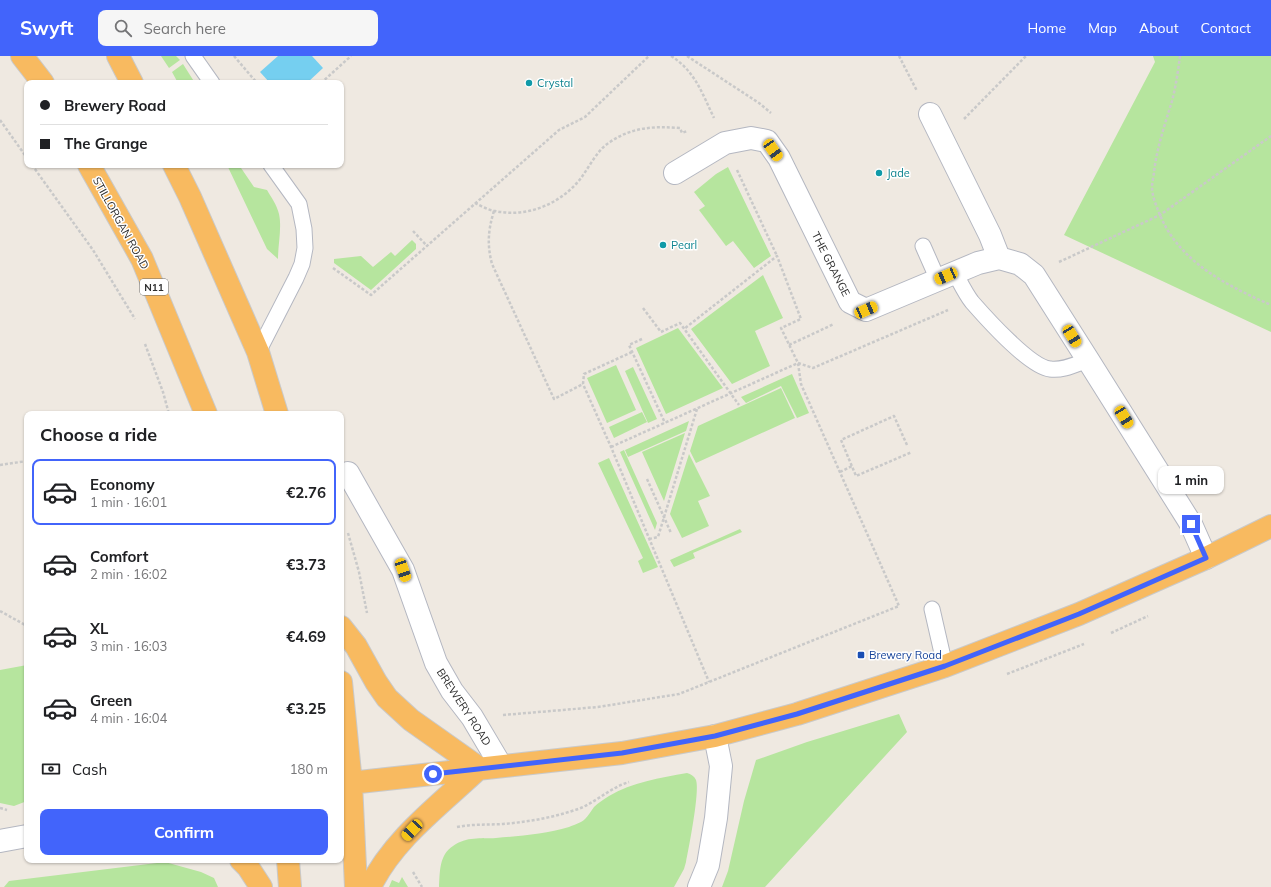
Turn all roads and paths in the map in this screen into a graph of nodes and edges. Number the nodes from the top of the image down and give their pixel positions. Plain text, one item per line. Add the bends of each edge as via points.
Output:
1 (22, 56) edge
2 (118, 56) edge
3 (193, 56) edge
4 (234, 56) edge
5 (351, 56) edge
6 (650, 56) edge
7 (671, 56) edge
8 (899, 56) edge
9 (1026, 56) edge
10 (1180, 56) edge
11 (41, 80) edge
12 (130, 80) edge
13 (210, 80) edge
14 (254, 80) edge
15 (324, 80) edge
16 (930, 114) joint
17 (0, 120) edge
18 (708, 122) dead end
19 (689, 130) dead end
20 (940, 135) junction
21 (1271, 136) edge
22 (726, 144) junction
23 (24, 154) edge
24 (34, 168) edge
25 (91, 168) edge
26 (176, 168) edge
27 (273, 168) edge
28 (676, 173) dead end
29 (475, 203) junction
30 (494, 211) junction
31 (1160, 215) junction
32 (414, 231) dead end
33 (427, 246) junction
34 (923, 246) dead end
35 (777, 256) junction
36 (999, 258) junction
37 (334, 268) dead end
38 (1034, 275) junction
39 (946, 276) junction
40 (971, 301) junction
41 (1271, 305) edge
42 (643, 308) dead end
43 (866, 310) junction
44 (136, 321) dead end
45 (684, 329) junction
46 (642, 339) dead end
47 (144, 342) dead end
48 (789, 344) junction
49 (258, 352) junction
50 (632, 352) junction
51 (1088, 360) junction
52 (798, 363) junction
53 (583, 384) junction
54 (730, 394) junction
55 (739, 405) dead end
56 (697, 409) junction
57 (168, 411) edge
58 (205, 411) edge
59 (276, 411) edge
60 (665, 423) junction
61 (907, 445) dead end
62 (611, 447) junction
63 (912, 452) dead end
64 (24, 461) edge
65 (0, 465) edge
66 (852, 466) junction
67 (840, 472) junction
68 (348, 473) dead end
69 (647, 479) dead end
70 (664, 518) junction
71 (346, 526) dead end
72 (1271, 526) edge
73 (671, 533) dead end
74 (649, 539) junction
75 (1206, 558) junction
76 (932, 609) dead end
77 (0, 611) edge
78 (369, 620) dead end
79 (24, 624) edge
80 (344, 631) edge
81 (945, 666) junction
82 (709, 682) junction
83 (472, 718) junction
84 (715, 736) junction
85 (344, 743) edge
86 (501, 766) junction
87 (480, 768) junction
88 (346, 784) edge
89 (24, 837) edge
90 (0, 841) edge
91 (244, 863) edge
92 (288, 863) edge
93 (410, 868) dead end
94 (261, 887) edge
95 (290, 887) edge
96 (356, 887) edge
97 (370, 887) edge
98 (422, 887) edge
99 (699, 887) edge

1 - 11 highway
2 - 12 highway
3 - 13 lane
4 - 14 path
5 - 15 path
6 - 29 path via 585,117 559,130
7 - 18 path via 695,78 714,119
8 - 16 path
9 - 20 path via 958,126
10 - 31 path via 1172,100 1162,130 1152,187
16 - 20 street
17 - 23 path
19 - 30 path via 682,133 680,128 662,127 628,132 608,143 581,179 562,197 540,208 516,213
20 - 36 street
21 - 31 path
22 - 28 street, THE GRANGE
22 - 35 path
22 - 43 street, THE GRANGE via 751,138 767,141 779,158 850,302
24 - 44 path via 93,250
25 - 58 highway, STILLORGAN ROAD / N11 via 142,259
26 - 49 highway
27 - 49 lane via 298,204 305,248 296,278
29 - 30 path
29 - 33 path
30 - 53 path via 488,239 492,264 554,399
31 - 38 path
31 - 41 path via 1179,248 1196,264
32 - 33 path
33 - 37 path via 371,295
34 - 39 lane
35 - 45 path
35 - 48 path via 801,319 781,328
36 - 38 street via 1020,264
36 - 39 street via 978,263
38 - 51 street
39 - 40 lane
39 - 43 street
40 - 51 lane via 1031,360 1049,369 1065,368
40 - 52 path via 813,368
42 - 45 path via 661,332 680,323
43 - 48 path
45 - 54 path
46 - 50 path via 629,345
47 - 57 path
48 - 52 path
49 - 59 highway
50 - 53 path via 584,374
50 - 60 path
51 - 75 street via 1191,524
52 - 54 path
52 - 67 path via 801,384
53 - 62 path
54 - 55 path
54 - 56 path
56 - 60 path
56 - 70 path
60 - 62 path
61 - 66 path via 894,416 841,440
62 - 74 path
63 - 66 path via 856,476
64 - 65 path
66 - 67 path
67 - 82 path via 899,606
68 - 83 street, BREWERY ROAD via 403,570 436,663
69 - 70 path
70 - 73 path
70 - 74 path via 658,537
71 - 78 path
72 - 75 highway
74 - 82 path
75 - 81 highway via 1079,614
76 - 81 lane
77 - 79 path
80 - 87 highway via 387,698 400,712
81 - 84 highway via 797,714
82 - 83 path via 679,694 598,708
83 - 86 street, BREWERY ROAD
84 - 86 highway via 622,753
84 - 99 street via 721,766 718,804 708,866
85 - 88 highway
86 - 87 highway
87 - 88 highway
87 - 97 highway via 391,852
88 - 96 highway
89 - 90 street
91 - 94 highway
92 - 95 highway
93 - 98 path

